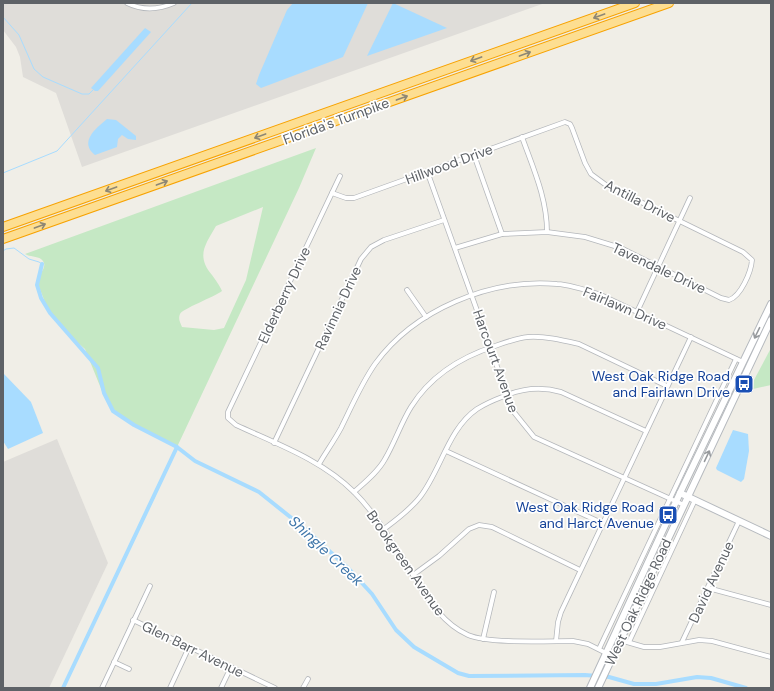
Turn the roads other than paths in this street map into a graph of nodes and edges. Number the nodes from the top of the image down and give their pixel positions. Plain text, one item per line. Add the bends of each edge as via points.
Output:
1 (127, 3) edge
2 (174, 3) edge
3 (635, 3) edge
4 (669, 3) edge
5 (565, 122) joint
6 (522, 137) junction
7 (474, 155) junction
8 (427, 171) junction
9 (340, 176) dead end
10 (332, 193) junction
11 (690, 198) dead end
12 (444, 220) junction
13 (679, 220) junction
14 (3, 227) edge
15 (547, 232) junction
16 (502, 234) junction
17 (3, 239) edge
18 (455, 248) junction
19 (658, 265) junction
20 (407, 290) dead end
21 (472, 296) junction
22 (721, 298) joint
23 (771, 304) edge
24 (637, 312) junction
25 (426, 317) junction
26 (771, 320) edge
27 (690, 337) junction
28 (489, 348) junction
29 (736, 359) junction
30 (743, 362) junction
31 (667, 386) junction
32 (508, 394) junction
33 (729, 409) junction
34 (228, 415) joint
35 (646, 431) junction
36 (274, 443) junction
37 (446, 451) junction
38 (319, 464) junction
39 (624, 478) junction
40 (354, 492) junction
41 (680, 493) junction
42 (688, 496) junction
43 (670, 499) junction
44 (695, 500) junction
45 (676, 502) junction
46 (684, 505) junction
47 (740, 521) junction
48 (602, 523) junction
49 (384, 529) junction
50 (771, 536) edge
51 (580, 570) junction
52 (413, 575) junction
53 (150, 586) dead end
54 (637, 587) junction
55 (708, 588) junction
56 (494, 592) dead end
57 (771, 605) edge
58 (133, 620) junction
59 (484, 640) junction
60 (620, 640) junction
61 (556, 641) junction
62 (629, 642) junction
63 (682, 642) junction
64 (189, 648) junction
65 (599, 649) junction
66 (606, 653) junction
67 (771, 657) edge
68 (114, 662) junction
69 (231, 667) junction
70 (129, 669) dead end
71 (308, 679) dead end
72 (601, 680) junction
73 (594, 687) edge
74 (102, 688) edge
75 (170, 688) edge
76 (221, 688) edge
77 (275, 688) edge
78 (303, 688) edge

1 - 2 street via 156,9
3 -> 14 highway, Florida's Turnpike
17 -> 4 highway, Florida's Turnpike
5 - 6 street, Hillwood Drive
5 - 13 street, Antilla Drive via 572,128 591,174 625,195
6 - 7 street, Hillwood Drive
6 - 15 street via 542,194
7 - 8 street, Hillwood Drive
7 - 16 street
8 - 10 street, Hillwood Drive via 354,198
8 - 12 street, Harcourt Avenue
9 - 10 street, Elderberry Drive
10 - 34 street, Elderberry Drive
11 - 13 street
12 - 18 street, Harcourt Avenue
12 - 36 street, Ravinnia Drive via 384,240 371,247 361,258
13 - 19 street
13 - 22 street, Antilla Drive via 743,252 752,260 738,295 729,300
15 - 16 street, Tavendale Drive
15 - 19 street, Tavendale Drive via 586,237 621,248
16 - 18 street, Tavendale Drive
18 - 21 street, Harcourt Avenue
19 - 22 street, Tavendale Drive
19 - 24 street
20 - 25 street
21 - 24 street, Fairlawn Drive via 503,287 557,284 601,295
21 - 25 street, Fairlawn Drive
21 - 28 street, Harcourt Avenue
23 -> 30 street, West Oak Ridge Road
24 - 27 street, Fairlawn Drive
25 - 38 street, Fairlawn Drive via 392,343 376,363
26 - 33 street, West Oak Ridge Road
27 - 29 street, Fairlawn Drive
27 - 31 street
28 - 31 street via 526,337 564,340 579,344
28 - 32 street, Harcourt Avenue
28 - 40 street via 450,366 425,388 411,407 385,460
29 - 30 street, Fairlawn Drive
29 - 43 street
30 - 33 street via 747,364 729,402
30 - 41 street, West Oak Ridge Road
31 - 35 street
32 - 35 street via 530,388 546,388 561,392
32 - 37 street via 478,408 469,416 457,429
32 - 39 street, Harcourt Avenue via 513,411 534,437
42 -> 33 street, West Oak Ridge Road
34 - 36 street, Brookgreen Avenue via 231,422
35 - 39 street
36 - 38 street, Brookgreen Avenue
37 - 48 street
37 - 49 street via 419,498 402,516
38 - 40 street, Brookgreen Avenue
39 - 43 street, Harcourt Avenue
39 - 48 street
40 - 49 street, Brookgreen Avenue
41 - 42 street
41 - 45 street, West Oak Ridge Road
42 - 44 street
42 - 46 street, West Oak Ridge Road
43 - 45 street, Harcourt Avenue
43 - 65 street
44 - 47 street
44 - 62 street
45 - 46 street, Harcourt Avenue
45 - 54 street, West Oak Ridge Road
46 - 60 street, West Oak Ridge Road
47 - 50 street
47 - 55 street, David Avenue
48 - 51 street
49 - 52 street, Brookgreen Avenue
51 - 52 street via 492,527 479,525 463,533 439,556
51 - 61 street via 561,612
52 - 59 street, Brookgreen Avenue via 443,617 468,635
53 - 58 street
54 - 60 street via 637,598 618,637
54 - 66 street, West Oak Ridge Road
55 - 57 street
55 - 63 street, David Avenue
56 - 59 street
58 - 64 street, Glen Barr Avenue
58 - 68 street
59 - 61 street, Brookgreen Avenue
60 - 62 street
60 - 72 street, West Oak Ridge Road
61 - 65 street, Brookgreen Avenue via 574,641
62 - 63 street via 644,647 660,647
63 - 67 street via 712,640
64 - 69 street, Glen Barr Avenue
64 - 75 street
65 - 66 street, Brookgreen Avenue
66 - 72 street via 609,655
66 - 73 street, West Oak Ridge Road
68 - 70 street
68 - 74 street
69 - 76 street
69 - 77 street, Glen Barr Avenue
71 - 78 street
72 - 73 street, West Oak Ridge Road

